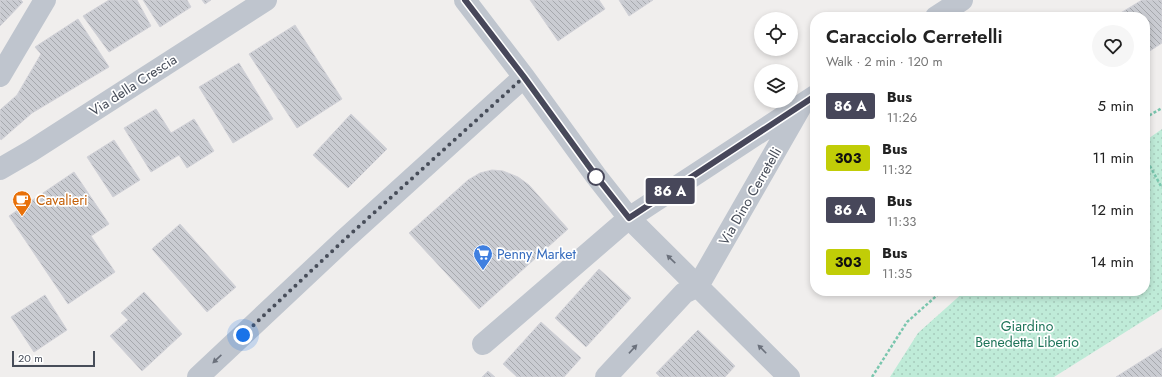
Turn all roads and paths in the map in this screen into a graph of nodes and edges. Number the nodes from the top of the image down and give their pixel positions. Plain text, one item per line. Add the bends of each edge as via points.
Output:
1 (45, 0) edge
2 (266, 0) edge
3 (465, 0) edge
4 (962, 0) edge
5 (944, 12) edge
6 (0, 76) edge
7 (524, 77) junction
8 (808, 100) edge
9 (1162, 108) edge
10 (1150, 115) edge
11 (1150, 166) edge
12 (1, 167) edge
13 (1162, 188) edge
14 (629, 218) junction
15 (698, 286) junction
16 (936, 296) edge
17 (483, 344) dead end
18 (198, 377) edge
19 (606, 377) edge
20 (789, 377) edge
21 (872, 377) edge

1 - 6 street
2 - 12 street, Via della Crescia via 31,151
3 - 7 street
4 - 5 street
7 - 14 street
7 -> 18 street via 350,247
8 - 14 street, Via Dino Cerretelli
8 - 15 street, Via Dino Cerretelli
9 - 10 path
11 - 13 path
15 -> 14 street
14 - 17 street, Via Dino Cerretelli
19 -> 15 street via 684,294
20 -> 15 street
16 - 21 path via 907,322

